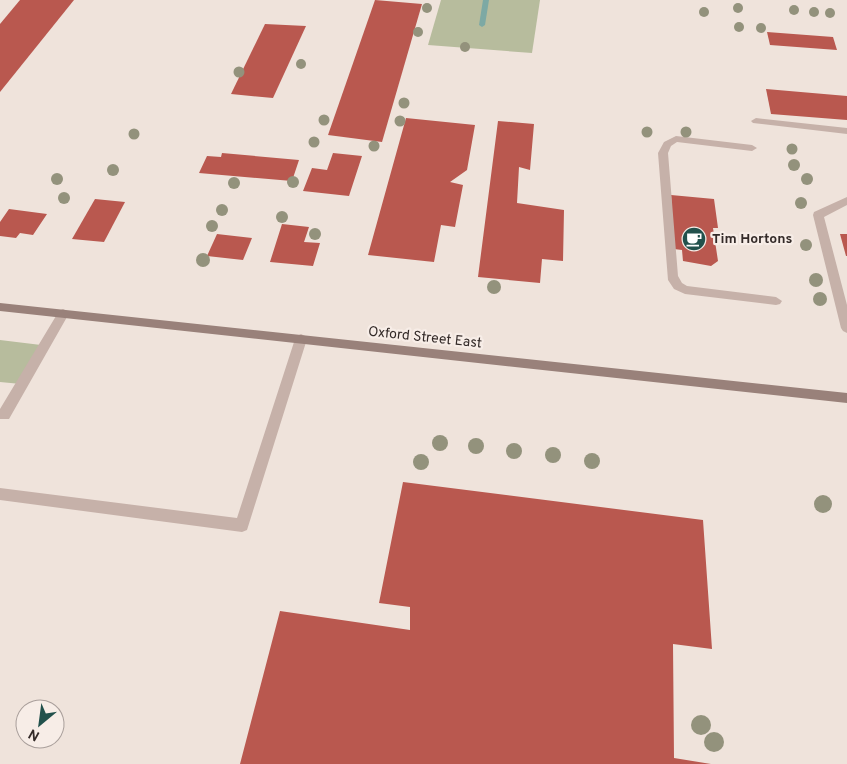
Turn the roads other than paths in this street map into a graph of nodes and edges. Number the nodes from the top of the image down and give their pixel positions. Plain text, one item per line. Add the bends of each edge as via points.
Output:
1 (756, 121) dead end
2 (847, 131) edge
3 (752, 148) dead end
4 (847, 201) edge
5 (776, 301) dead end
6 (0, 307) edge
7 (63, 314) junction
8 (847, 328) edge
9 (300, 339) junction
10 (847, 398) edge
11 (0, 414) edge
12 (0, 494) edge

1 - 2 lane
3 - 5 lane via 676,139 668,144 663,153 672,278 685,290
4 - 8 lane via 818,215
6 - 7 main road, Oxford Street East
7 - 9 main road, Oxford Street East
7 - 11 lane via 4,415
9 - 10 main road, Oxford Street East
9 - 12 lane via 242,525

